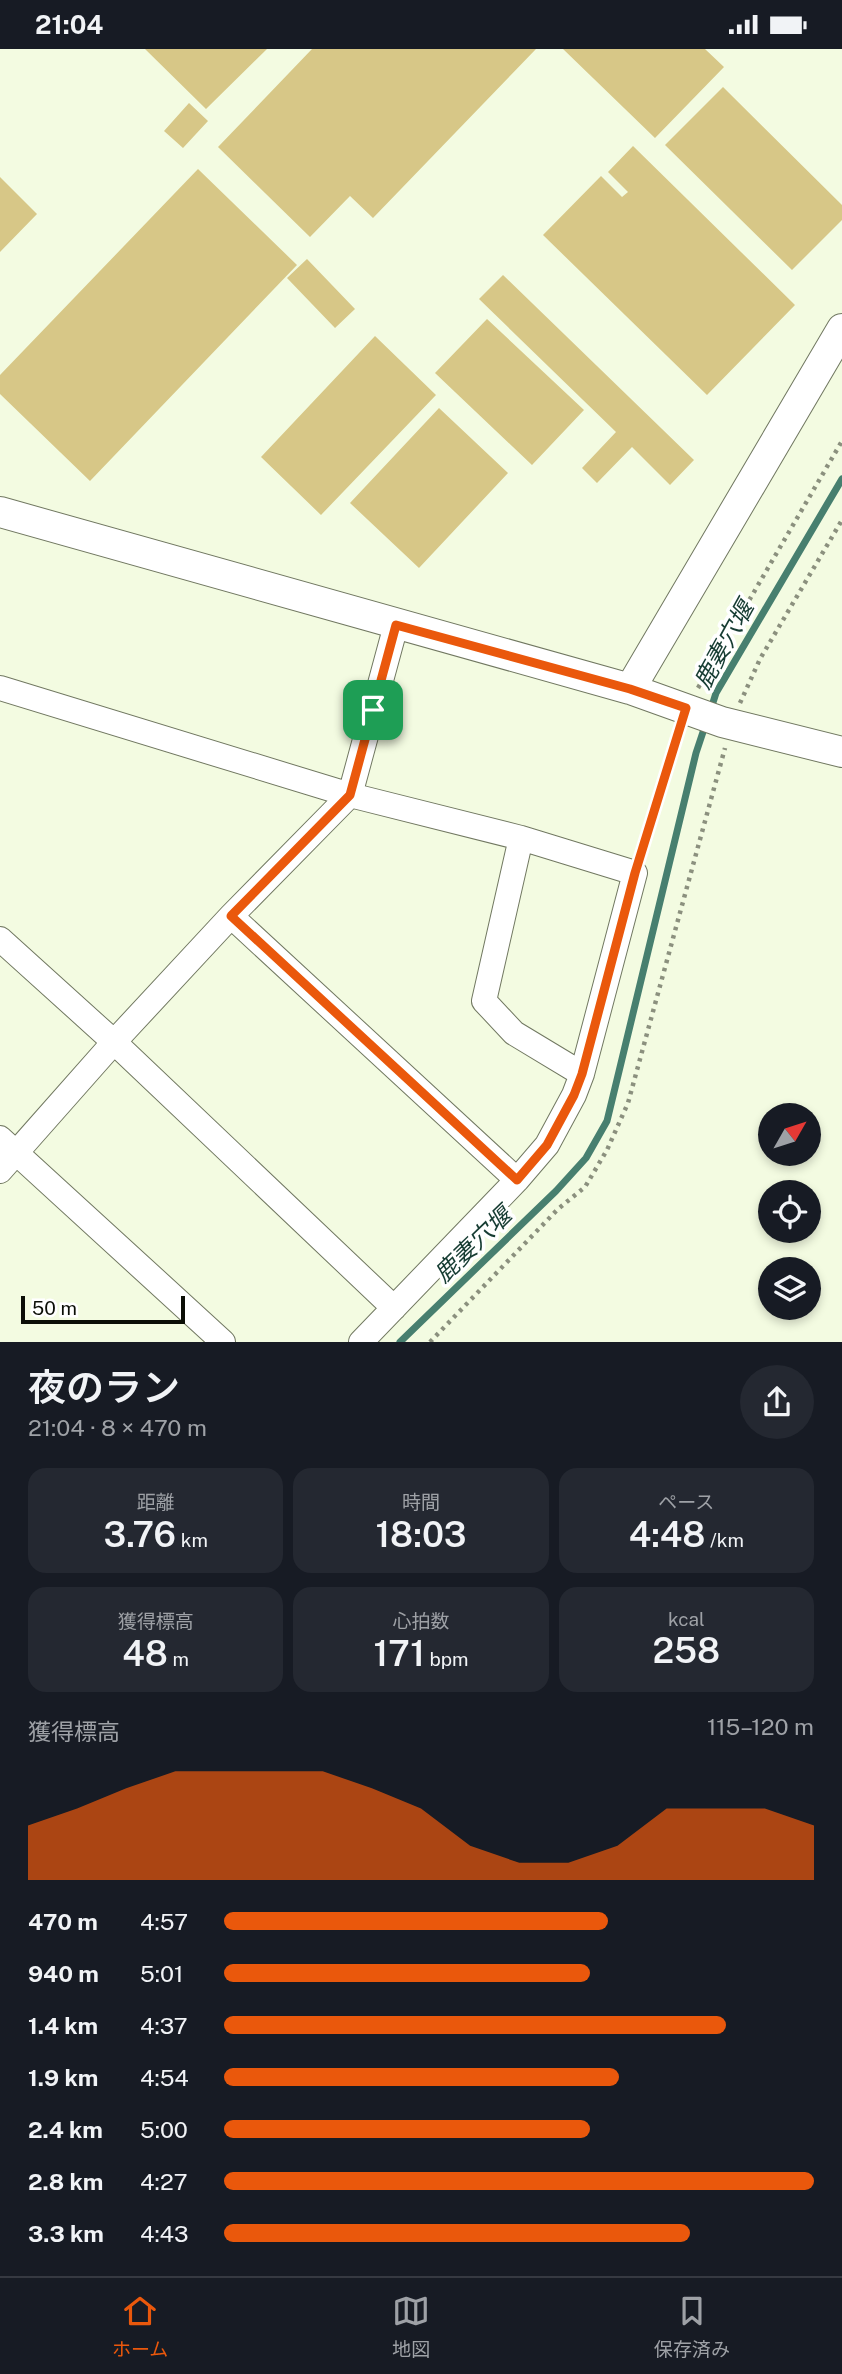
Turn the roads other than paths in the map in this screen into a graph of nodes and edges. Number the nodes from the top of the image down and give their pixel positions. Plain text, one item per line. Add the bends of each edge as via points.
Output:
1 (842, 329) edge
2 (0, 512) edge
3 (396, 625) junction
4 (0, 688) edge
5 (630, 689) junction
6 (842, 753) edge
7 (350, 795) junction
8 (521, 838) junction
9 (231, 916) junction
10 (0, 939) edge
11 (114, 1042) junction
12 (582, 1074) junction
13 (6, 1154) edge
14 (517, 1180) junction
15 (394, 1308) junction
16 (223, 1342) edge
17 (361, 1342) edge

1 - 5 street
2 - 3 street
3 - 5 street
3 - 7 street
4 - 7 street
5 - 6 street via 709,717
7 - 8 street
7 - 9 street
8 - 12 street via 484,1001 514,1033
8 - 12 street via 635,873
9 - 11 street
9 - 14 street
10 - 11 street
11 - 13 street
11 - 15 street
12 - 14 street via 547,1145
13 - 16 street
14 - 15 street
15 - 17 street

